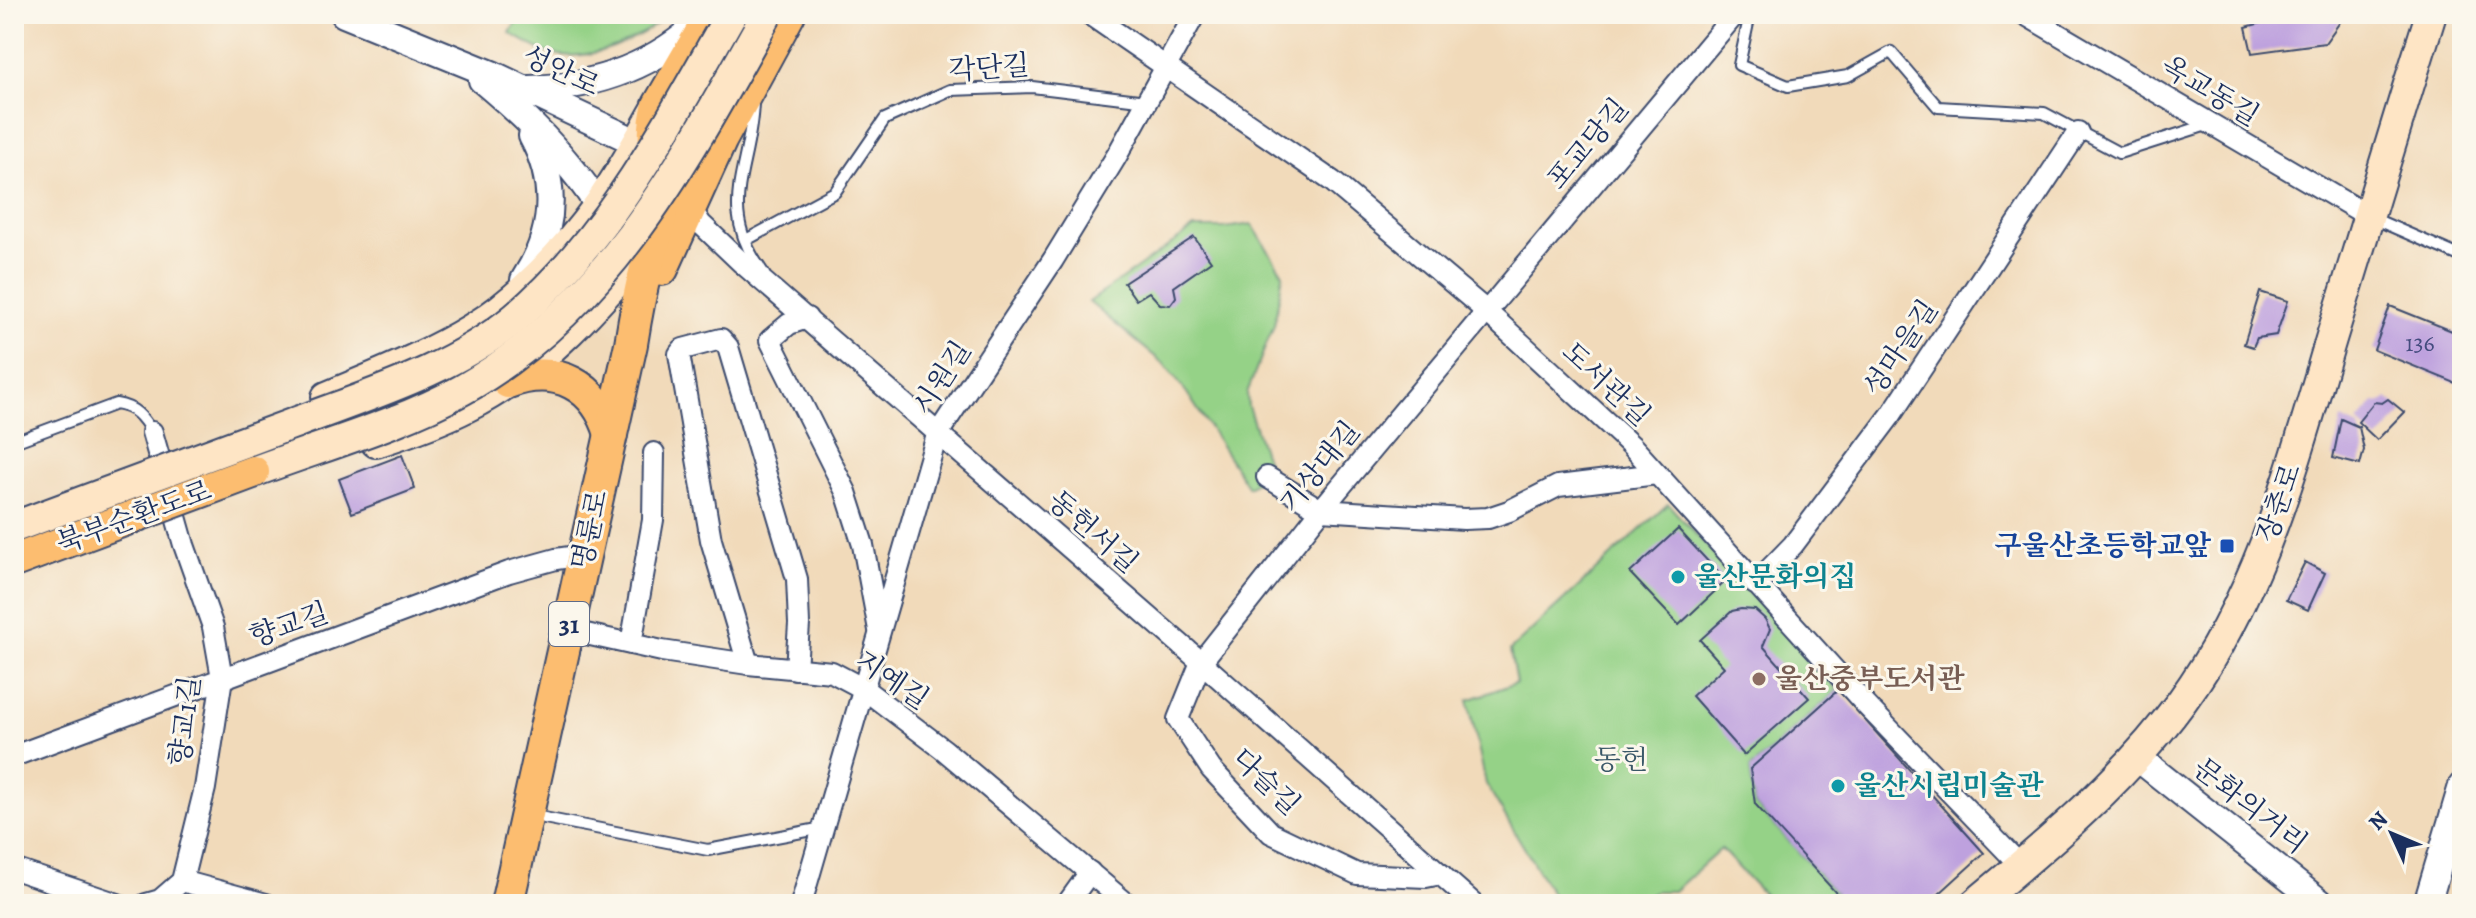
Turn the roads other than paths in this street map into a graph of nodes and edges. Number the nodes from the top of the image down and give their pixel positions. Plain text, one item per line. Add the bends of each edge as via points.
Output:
1 (344, 14) edge
2 (710, 14) edge
3 (731, 14) edge
4 (767, 14) edge
5 (789, 14) edge
6 (1089, 14) edge
7 (1195, 14) edge
8 (1735, 14) edge
9 (1750, 14) edge
10 (2024, 14) edge
11 (2431, 14) edge
12 (1165, 67) junction
13 (759, 71) junction
14 (516, 95) junction
15 (1147, 101) junction
16 (2210, 124) junction
17 (2078, 132) junction
18 (721, 139) junction
19 (646, 146) junction
20 (599, 205) junction
21 (2368, 216) junction
22 (682, 220) junction
23 (746, 240) junction
24 (2462, 257) edge
25 (628, 269) junction
26 (777, 292) junction
27 (502, 307) junction
28 (637, 308) junction
29 (1485, 310) junction
30 (807, 318) junction
31 (631, 344) junction
32 (508, 382) junction
33 (152, 432) joint
34 (611, 434) junction
35 (937, 435) junction
36 (242, 437) junction
37 (14, 442) edge
38 (654, 453) dead end
39 (1657, 474) junction
40 (255, 477) junction
41 (1267, 477) dead end
42 (1321, 510) junction
43 (27, 522) edge
44 (584, 555) junction
45 (14, 561) edge
46 (1755, 584) junction
47 (568, 630) junction
48 (880, 634) junction
49 (631, 644) junction
50 (1201, 662) junction
51 (748, 664) junction
52 (796, 669) junction
53 (222, 678) junction
54 (864, 689) junction
55 (14, 756) edge
56 (2138, 758) junction
57 (2462, 786) edge
58 (527, 815) junction
59 (823, 828) junction
60 (2021, 866) junction
61 (14, 869) edge
62 (1090, 872) junction
63 (1441, 874) junction
64 (182, 881) junction
65 (118, 904) edge
66 (146, 904) edge
67 (266, 904) edge
68 (507, 904) edge
69 (801, 904) edge
70 (1067, 904) edge
71 (1127, 904) edge
72 (1474, 904) edge
73 (1975, 904) edge
74 (2322, 904) edge
75 (2427, 904) edge

1 - 14 street, 성안로 via 446,55
2 - 14 street via 675,44 617,74
2 - 19 main road via 659,105
3 - 36 main road, bridge via 614,208 566,267 513,319 471,348 402,383
4 - 40 main road, bridge via 639,227 609,267 532,343 448,396
5 - 13 main road
6 - 12 street, 도서관길
7 - 12 street, 시원길
8 - 29 street, 포교당길
9 - 17 lane via 1739,65 1788,86 1848,76 1891,52 1938,107 2044,113
10 - 16 street, 옥교동길
11 - 21 main road, 장춘로
12 - 15 street, 시원길
12 - 29 street, 도서관길 via 1332,181
13 - 18 main road
13 - 23 lane via 737,190
14 - 19 street, 성안로
14 - 20 street via 537,131
14 - 27 street via 543,163 550,202 546,240 537,260
15 - 23 lane, 각단길 via 1032,87 950,90 885,119 835,192
15 - 35 street, 시원길 via 1053,260
16 - 17 lane via 2119,153
16 - 21 street, 옥교동길
17 - 46 street, 성마을길 via 1891,415 1793,545
18 - 19 street, 성안로 via 687,159 672,159
18 - 22 main road
19 - 20 main road
19 - 22 main road via 661,190
19 - 22 street via 667,164
20 - 25 street
20 - 27 main road
21 - 24 lane
21 - 56 main road, 장춘로 via 2271,533 2233,619 2184,699
22 - 25 main road
22 - 26 street, 동헌서길
22 - 28 main road
22 - 31 main road
23 - 26 lane
25 - 28 street
25 - 32 main road
26 - 30 street, 동헌서길
27 - 36 main road via 440,348
28 - 31 main road
29 - 39 street, 도서관길
29 - 42 street, 기상대길
30 - 35 street, 동헌서길
30 - 48 street via 789,324 770,340 846,492 863,545
31 - 34 main road, 명륜로 / 31
32 - 34 main road via 543,374 572,383 600,407
32 - 40 main road via 417,428
33 - 37 lane via 129,406 116,404
33 - 53 street, 향교1길 via 213,627
34 - 44 main road, 명륜로 / 31
35 - 48 street, 시원길
35 - 50 street, 동헌서길
36 - 43 main road, 북부순환도로, bridge
38 - 49 street via 653,520
39 - 42 street via 1558,486 1488,518
39 - 46 street, 도서관길
40 - 45 main road, 북부순환도로, bridge
41 - 42 street
42 - 50 street, 기상대길
44 - 47 main road, 명륜로 / 31
44 - 53 street, 향교길 via 509,572
46 - 60 street, 도서관길
47 - 49 street, 지예길
47 - 58 main road, 명륜로 / 31
48 - 54 street, 시원길
49 - 51 street, 지예길
50 - 63 street, 동헌서길
50 - 63 street, 다슬길 via 1178,719 1211,769 1271,833 1357,874
51 - 52 street, 지예길
51 - 52 street via 711,540 679,354 721,339 728,347 797,579
52 - 54 street, 지예길 via 832,672
53 - 55 street, 향교길
53 - 64 street, 향교1길 via 205,788
54 - 59 street, 시원길
54 - 62 street, 지예길
56 - 60 main road, 장춘로
56 - 74 street, 문화의거리
57 - 75 street
58 - 59 lane via 708,850
58 - 68 main road, 명륜로 / 31
59 - 69 street, 시원길
60 - 73 main road, 장춘로
61 - 65 street
62 - 70 street
62 - 71 street, 지예길
63 - 72 street, 동헌서길
64 - 66 street via 160,900
64 - 67 street

